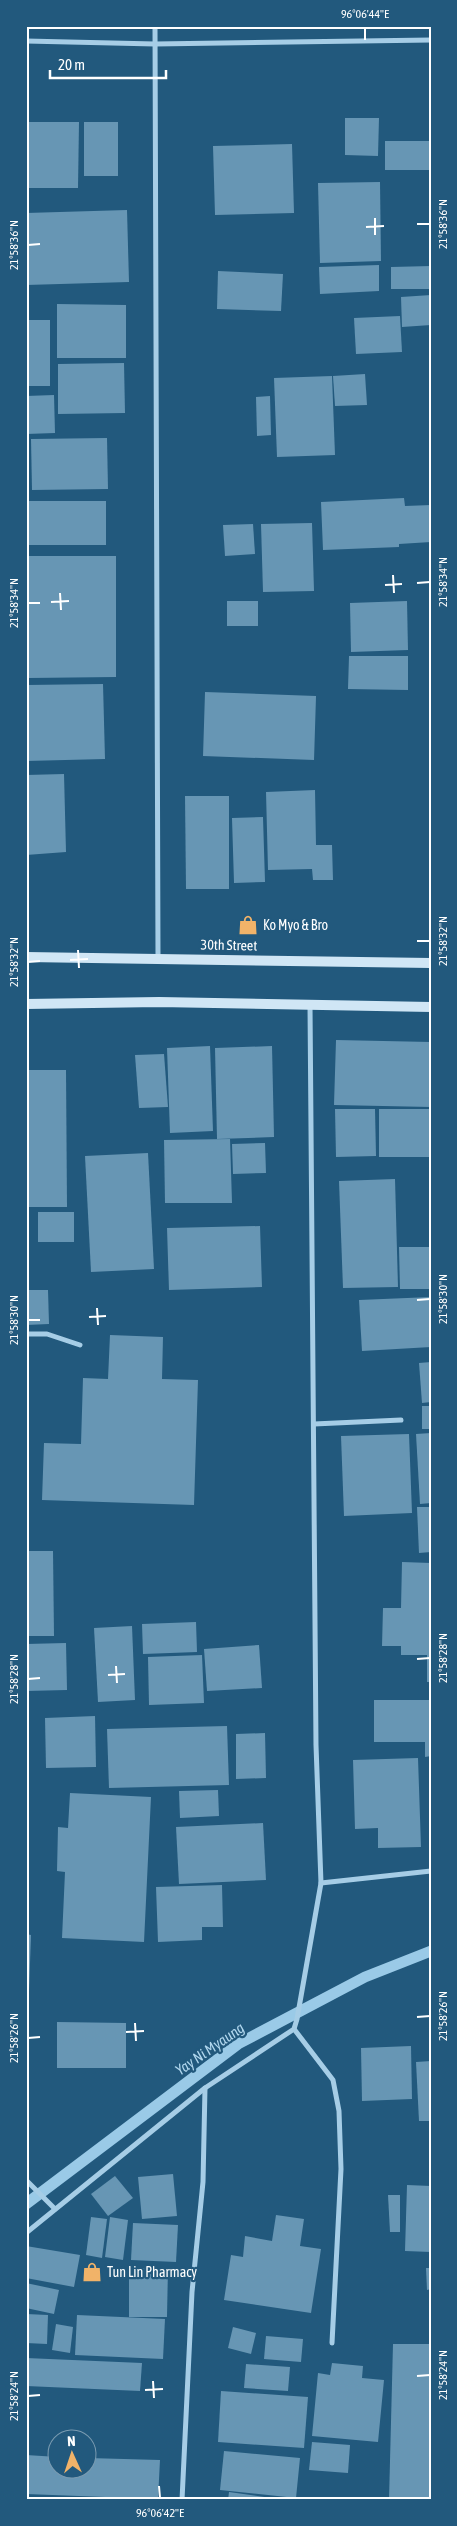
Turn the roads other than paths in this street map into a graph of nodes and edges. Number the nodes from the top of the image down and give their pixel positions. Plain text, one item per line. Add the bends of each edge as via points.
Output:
1 (155, 26) edge
2 (431, 40) edge
3 (26, 41) edge
4 (155, 44) junction
5 (26, 957) edge
6 (158, 957) junction
7 (431, 963) edge
8 (26, 1004) edge
9 (310, 1004) junction
10 (431, 1007) edge
11 (26, 1334) edge
12 (80, 1346) dead end
13 (401, 1420) dead end
14 (314, 1424) junction
15 (431, 1871) edge
16 (321, 1883) junction
17 (294, 2029) junction
18 (205, 2088) junction
19 (26, 2180) edge
20 (55, 2209) junction
21 (26, 2233) edge
22 (332, 2343) dead end
23 (182, 2500) edge

1 - 4 street
2 - 4 street
3 - 4 street
4 - 6 street
5 - 6 main road, 30th Street
6 - 7 main road, 30th Street
8 - 9 main road
9 - 10 main road
9 - 14 street
11 - 12 street via 47,1334
13 - 14 street
14 - 16 street via 316,1745
15 - 16 street
16 - 17 street
17 - 18 street
17 - 22 street via 333,2080 339,2111 341,2169
18 - 20 street
18 - 23 street via 203,2182 192,2292
19 - 20 street
20 - 21 street

